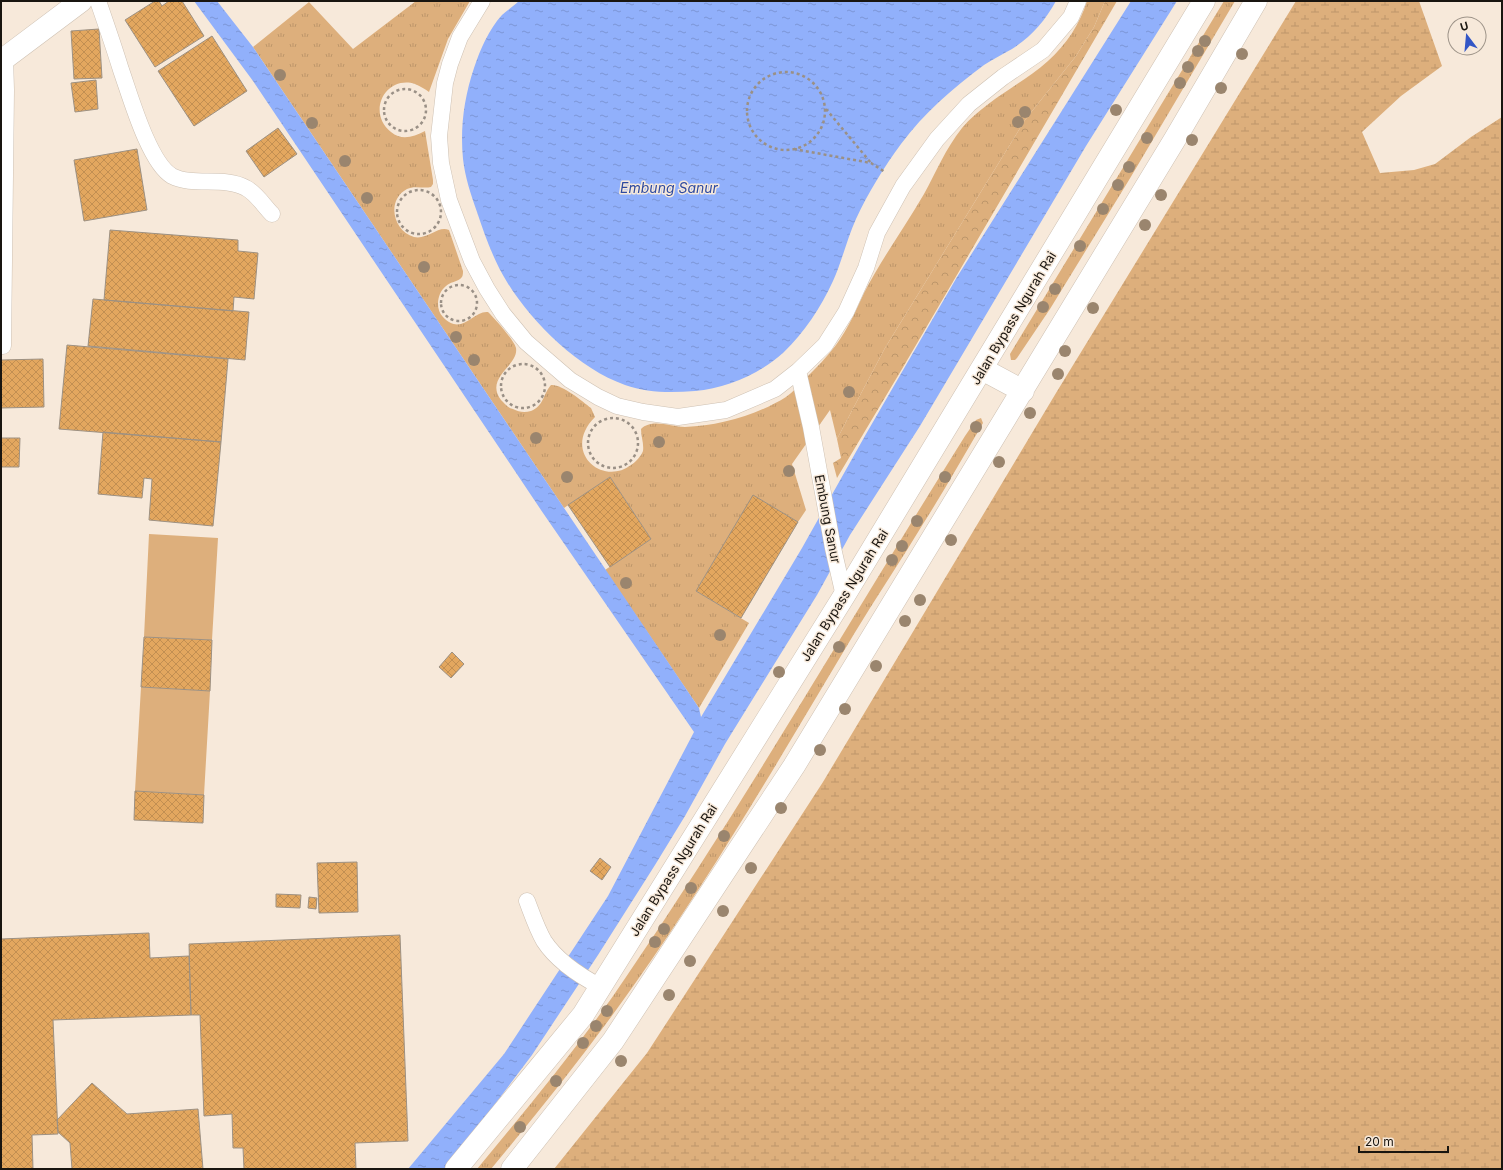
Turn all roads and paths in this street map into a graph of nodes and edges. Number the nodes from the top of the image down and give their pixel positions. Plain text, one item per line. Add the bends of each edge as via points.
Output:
1 (81, 1) edge
2 (98, 1) edge
3 (482, 1) edge
4 (1078, 1) edge
5 (1204, 1) edge
6 (1256, 1) edge
7 (3, 60) edge
8 (425, 102) joint
9 (825, 109) junction
10 (793, 149) junction
11 (871, 163) junction
12 (884, 172) dead end
13 (439, 204) joint
14 (272, 214) dead end
15 (440, 302) joint
16 (3, 346) dead end
17 (982, 369) junction
18 (798, 372) junction
19 (543, 377) joint
20 (1023, 391) junction
21 (636, 434) joint
22 (844, 596) junction
23 (527, 901) dead end
24 (594, 983) junction
25 (456, 1169) edge
26 (512, 1169) edge

1 - 7 main road
2 - 14 lane via 139,122 161,164 172,175 187,180 236,183 248,189
3 - 18 lane via 460,37 445,83 439,136 441,163 449,200 472,261 503,314 526,342 570,380 598,397 617,406 678,417 726,410 775,389
4 - 18 lane via 1071,18 1043,50 969,104 937,140 903,186 877,233 866,268 846,312 824,345
5 - 17 main road, Jalan Bypass Ngurah Rai
6 - 20 main road
7 - 16 lane via 6,90
8 - 8 path via 416,92 396,92 387,102 385,115 398,130 412,130 423,122 426,116
9 - 10 path via 826,114 816,137 806,145
9 - 10 path via 820,90 802,74 777,73 766,77 756,86 749,99 747,112 750,125 767,145
9 - 11 path
10 - 11 path
11 - 12 path
13 - 13 path via 436,198 423,190 409,192 398,206 400,224 411,232 426,233 440,218
15 - 15 path via 444,314 454,321 471,317 477,307 472,290 461,285 445,291
17 - 20 main road
17 - 22 main road, Jalan Bypass Ngurah Rai
18 - 22 lane, Embung Sanur
19 - 19 path via 534,367 527,364 512,366 502,377 504,397 508,403 515,406 529,407 541,399 545,385
20 - 26 main road via 794,766 613,1041
21 - 21 path via 626,421 602,421 591,432 589,449 592,456 604,466 621,467 634,457 638,441
22 - 24 main road, Jalan Bypass Ngurah Rai
23 - 24 lane via 544,941 562,960
24 - 25 main road, Jalan Bypass Ngurah Rai via 583,1015

